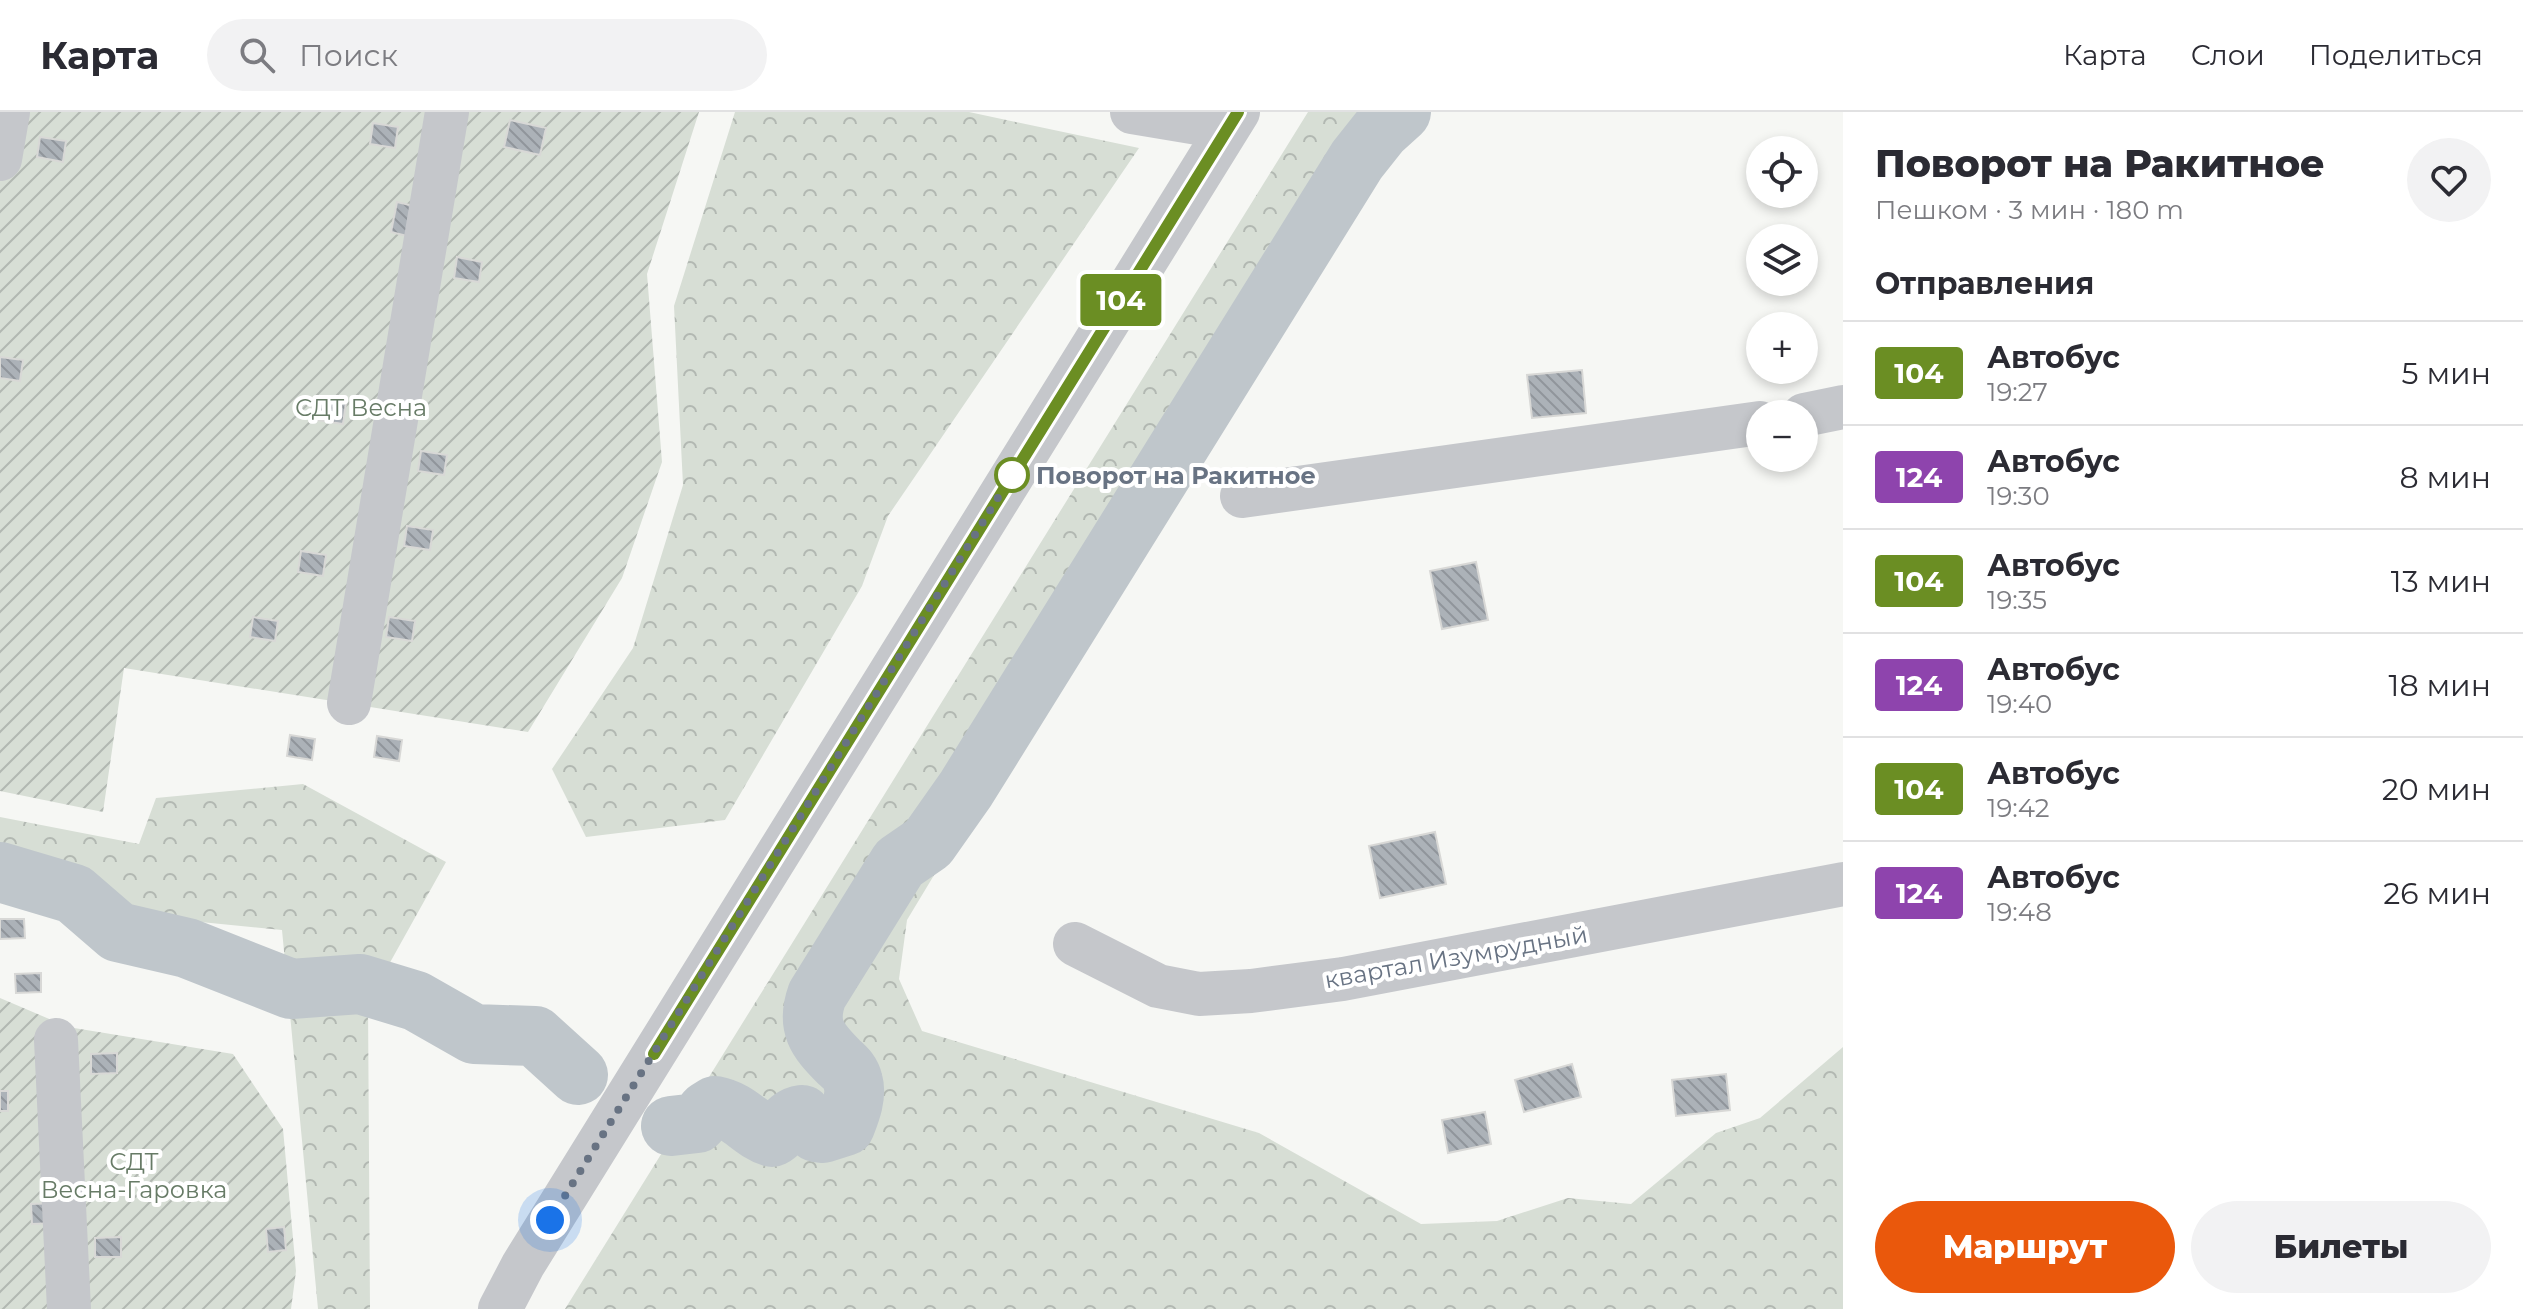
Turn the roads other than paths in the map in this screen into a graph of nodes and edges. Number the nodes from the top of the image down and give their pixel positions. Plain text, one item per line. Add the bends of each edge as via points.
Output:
1 (8, 112) edge
2 (447, 112) edge
3 (1132, 112) edge
4 (1233, 120) edge
5 (0, 159) edge
6 (1843, 407) edge
7 (1818, 412) edge
8 (1746, 425) edge
9 (1242, 496) dead end
10 (349, 703) dead end
11 (1843, 884) edge
12 (1075, 944) dead end
13 (56, 1040) dead end
14 (69, 1309) edge
15 (500, 1309) edge

1 - 5 street
2 - 10 street
3 - 4 street
4 - 15 street
6 - 7 street
8 - 9 street
11 - 12 street, квартал Изумрудный via 1359,976 1251,991 1199,994 1158,986
13 - 14 street

